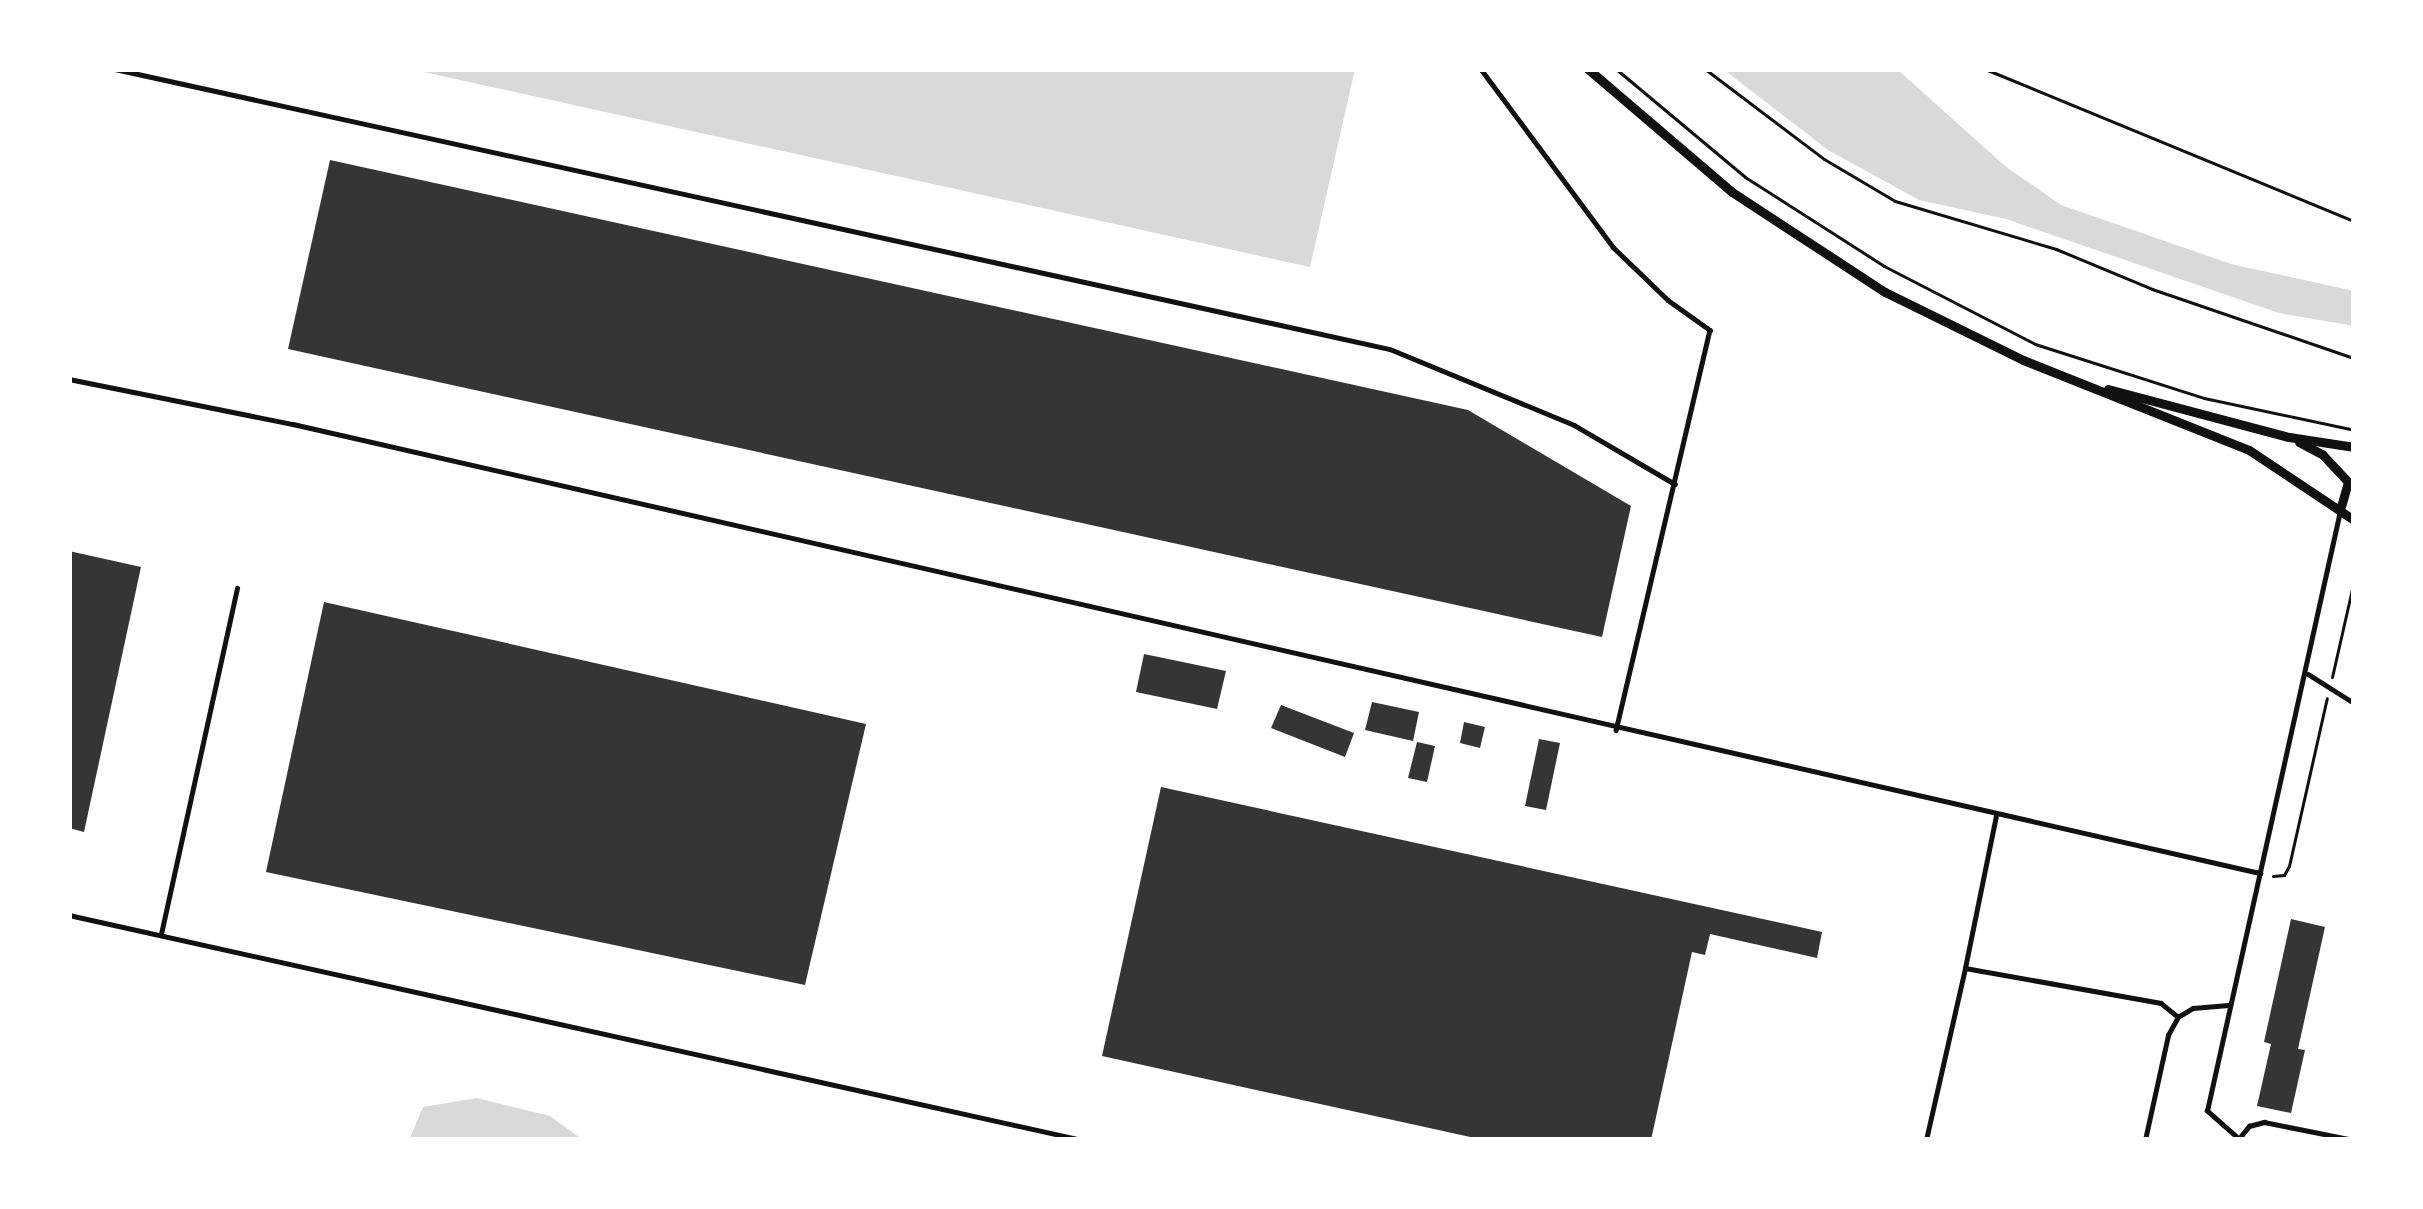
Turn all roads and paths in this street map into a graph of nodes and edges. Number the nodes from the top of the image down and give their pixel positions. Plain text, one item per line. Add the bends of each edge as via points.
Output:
1 (115, 69) edge
2 (1481, 69) edge
3 (1588, 69) edge
4 (1616, 69) edge
5 (1706, 69) edge
6 (1985, 69) edge
7 (2354, 221) edge
8 (2354, 358) edge
9 (69, 379) edge
10 (2096, 387) junction
11 (2354, 430) edge
12 (2289, 437) junction
13 (2354, 447) edge
14 (2351, 480) edge
15 (1675, 484) junction
16 (2340, 510) junction
17 (2354, 520) edge
18 (2354, 580) edge
19 (237, 588) dead end
20 (2306, 673) junction
21 (2330, 687) junction
22 (2354, 703) edge
23 (1616, 730) junction
24 (1996, 816) junction
25 (2260, 874) junction
26 (69, 915) edge
27 (161, 936) junction
28 (1965, 968) junction
29 (2230, 1005) junction
30 (2178, 1017) junction
31 (2240, 1138) edge
32 (1082, 1140) edge
33 (1926, 1140) edge
34 (2146, 1140) edge
35 (2354, 1140) edge

1 - 15 lane via 1390,349 1574,425
2 - 15 lane via 1613,247 1710,330
3 - 10 street via 1732,192 1823,255 1959,331
4 - 11 path via 1745,176 1884,266 2036,344 2204,398
5 - 8 path via 1824,159 1895,201 2056,249
6 - 7 path
9 - 23 lane
10 - 12 street
10 - 16 street via 2249,450
12 - 13 street
12 - 14 street
14 - 16 street
15 - 23 lane
16 - 17 street
16 - 20 lane
18 - 21 path
19 - 27 lane
20 - 21 lane
20 - 25 lane
21 - 22 lane
21 - 25 path via 2289,866 2279,878
23 - 24 lane
24 - 25 lane
24 - 28 lane
25 - 29 lane
26 - 27 lane
27 - 32 lane
28 - 30 lane via 2161,1003
28 - 33 lane
29 - 30 lane
29 - 31 lane via 2207,1111
30 - 34 lane
31 - 35 lane via 2264,1122

